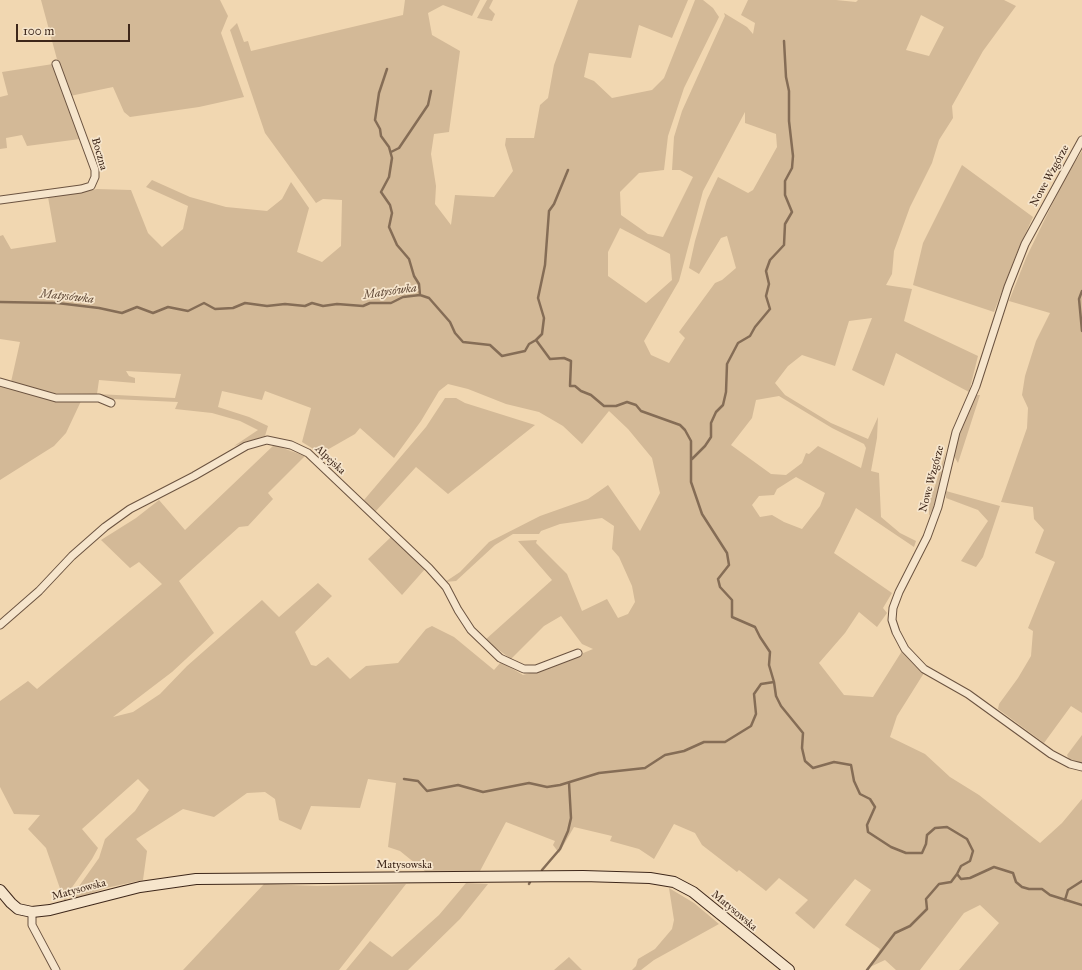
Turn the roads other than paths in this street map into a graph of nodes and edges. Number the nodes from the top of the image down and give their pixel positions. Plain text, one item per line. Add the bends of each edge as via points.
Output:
1 (56, 64) dead end
2 (1082, 140) edge
3 (0, 200) edge
4 (0, 382) edge
5 (111, 403) dead end
6 (0, 625) edge
7 (578, 653) dead end
8 (1082, 767) edge
9 (0, 890) edge
10 (32, 912) junction
11 (56, 970) edge
12 (789, 970) edge

1 - 3 street, Boczna via 95,170 95,177 90,186 80,189
2 - 8 street, Nowe Wzgórze via 1023,251 1008,287 976,386 956,432 938,507 899,592 892,620 905,649 924,668 968,694 1051,754
4 - 5 street via 56,398 99,398
6 - 7 street, Alpejska via 39,591 72,556 130,509 246,446 267,440 291,445 308,453 429,568 446,587 471,630 500,658 524,669 536,669
9 - 10 street, Matysowska via 18,909
10 - 11 street via 32,925
10 - 12 street, Matysowska via 50,910 140,887 196,880 583,876 650,878 674,882 693,892

